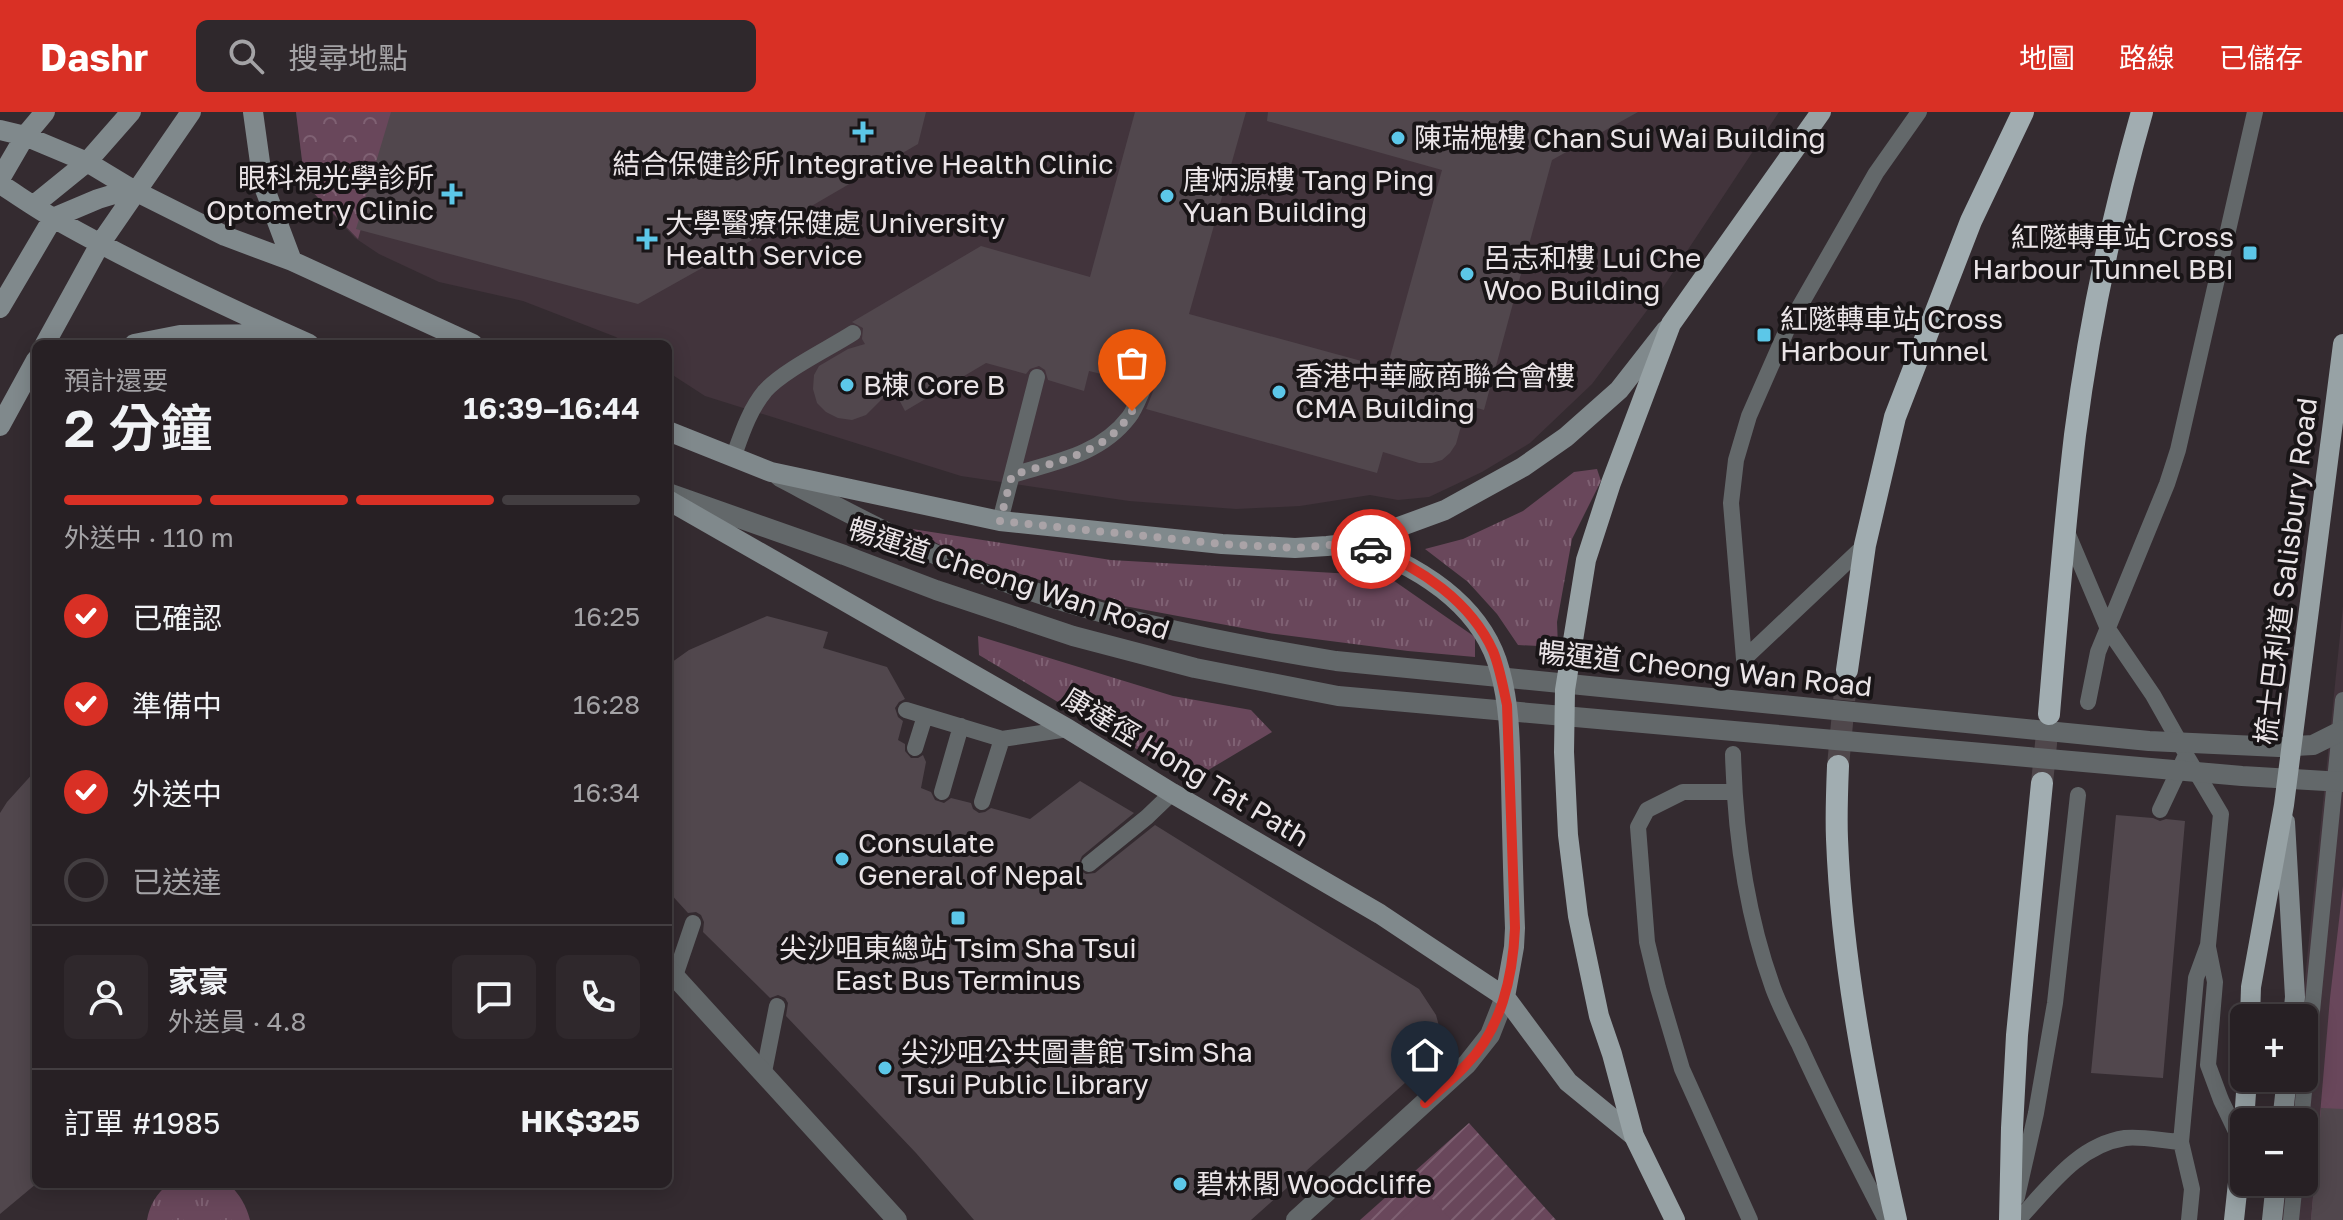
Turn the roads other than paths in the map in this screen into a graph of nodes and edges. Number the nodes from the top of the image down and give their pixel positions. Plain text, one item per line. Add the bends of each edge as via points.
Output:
1 (45, 112) edge
2 (131, 112) edge
3 (191, 112) edge
4 (253, 112) edge
5 (1821, 112) edge
6 (1919, 112) edge
7 (2023, 112) edge
8 (2142, 112) edge
9 (2255, 112) edge
10 (0, 130) edge
11 (25, 136) junction
12 (87, 162) junction
13 (0, 182) edge
14 (135, 191) junction
15 (34, 205) junction
16 (53, 218) junction
17 (100, 244) junction
18 (292, 261) junction
19 (0, 308) edge
20 (1671, 324) junction
21 (853, 333) dead end
22 (286, 334) junction
23 (47, 340) edge
24 (154, 340) edge
25 (300, 340) edge
26 (464, 340) edge
27 (2343, 344) edge
28 (32, 367) edge
29 (1037, 377) dead end
30 (1143, 389) dead end
31 (32, 394) edge
32 (9, 408) junction
33 (0, 426) edge
34 (672, 433) edge
35 (733, 458) junction
36 (771, 472) junction
37 (1012, 475) junction
38 (672, 494) edge
39 (672, 502) edge
40 (1000, 521) junction
41 (2065, 529) junction
42 (1355, 543) junction
43 (1865, 545) junction
44 (2108, 629) junction
45 (1847, 670) tunnel mouth
46 (2343, 700) edge
47 (2088, 702) dead end
48 (906, 710) dead end
49 (2049, 714) tunnel mouth
50 (925, 716) junction
51 (961, 726) junction
52 (1068, 729) junction
53 (2343, 730) edge
54 (1002, 739) junction
55 (915, 748) dead end
56 (1733, 754) dead end
57 (2186, 755) junction
58 (1838, 766) tunnel mouth
59 (2343, 782) edge
60 (2042, 783) tunnel mouth
61 (942, 792) dead end
62 (1734, 792) junction
63 (1172, 793) junction
64 (2078, 795) dead end
65 (982, 802) dead end
66 (2284, 805) junction
67 (2160, 810) dead end
68 (1089, 864) dead end
69 (693, 923) dead end
70 (2208, 945) junction
71 (672, 971) edge
72 (672, 974) edge
73 (1505, 997) junction
74 (2250, 1004) edge
75 (2294, 1004) edge
76 (777, 1006) dead end
77 (764, 1072) junction
78 (2302, 1108) edge
79 (2230, 1118) edge
80 (1634, 1136) junction
81 (2181, 1142) junction
82 (2237, 1196) edge
83 (2275, 1196) edge
84 (2294, 1196) edge
85 (897, 1220) edge
86 (1296, 1220) edge
87 (1675, 1220) edge
88 (1750, 1220) edge
89 (1886, 1220) edge
90 (1896, 1220) edge
91 (2014, 1220) edge
92 (2189, 1220) edge
93 (2234, 1220) edge
94 (2272, 1220) edge
95 (2291, 1220) edge

1 - 11 main road
2 - 12 main road
3 - 14 main road
4 - 18 main road via 263,184
5 - 20 main road
6 - 43 lane via 1876,173 1789,325 1749,416 1731,503 1744,659
7 - 43 highway via 1971,221 1895,417
8 - 41 highway via 2100,286
9 - 44 lane via 2178,450
10 - 11 main road
11 - 12 main road
11 - 13 main road
12 - 14 main road
12 - 15 main road
13 - 15 main road
14 - 16 main road
14 - 17 main road
14 - 18 main road via 225,236
15 - 16 main road
16 - 17 main road
16 - 19 main road
17 - 22 main road
17 - 23 main road
18 - 26 main road
20 - 42 main road via 1619,390 1536,458 1445,510
20 - 80 main road via 1586,560 1565,690 1568,835 1578,916 1599,1016
21 - 35 lane via 766,391
22 - 24 main road
22 - 25 main road
27 - 66 main road, 梳士巴利道 Salisbury Road
28 - 32 main road
29 - 37 lane
30 - 37 lane via 1130,415 1087,453
31 - 32 main road
32 - 33 main road
34 - 35 main road, 暢運道 Cheong Wan Road
35 - 36 main road, 暢運道 Cheong Wan Road
36 - 40 main road
36 - 53 street, 暢運道 Cheong Wan Road via 880,530 967,568 1076,605 1208,638 1336,661 2149,741 2279,747 2313,745
37 - 40 lane
38 - 59 street, 暢運道 Cheong Wan Road via 1073,636 1195,668 1338,696
39 - 52 main road, 康達徑 Hong Tat Path
40 - 42 main road via 1222,544 1295,548
41 - 44 lane
41 - 49 highway
42 - 73 main road via 1386,554 1447,591 1475,621 1500,670 1507,705 1515,928
43 - 45 highway
44 - 47 lane
44 - 57 lane
46 - 78 lane
48 - 50 lane
50 - 51 lane
50 - 55 lane
51 - 54 lane
51 - 61 lane
52 - 54 lane
52 - 63 main road, 康達徑 Hong Tat Path
54 - 65 lane
56 - 62 lane
57 - 67 lane
57 - 70 lane via 2221,814
58 - 90 highway via 1841,909 1868,1094
60 - 91 highway via 2017,1035
62 - 88 lane via 1683,792 1647,810 1638,827 1647,942 1658,988 1682,1069
62 - 89 lane via 1756,932 1774,990
63 - 68 lane
63 - 73 main road, 康達徑 Hong Tat Path via 1380,914
64 - 91 lane via 2055,1003
66 - 74 main road, 梳士巴利道 Salisbury Road
66 - 75 main road, 梳士巴利道 Salisbury Road
69 - 71 lane
70 - 79 lane via 2215,982 2208,1065
70 - 81 lane via 2196,978
72 - 77 street
73 - 80 main road, 康達徑 Hong Tat Path via 1568,1082
73 - 86 street via 1490,1035 1467,1064
76 - 77 lane
77 - 85 street
80 - 87 main road
81 - 91 lane via 2126,1138 2094,1147
81 - 92 lane via 2192,1189
82 - 93 main road
83 - 94 main road
84 - 95 lane

